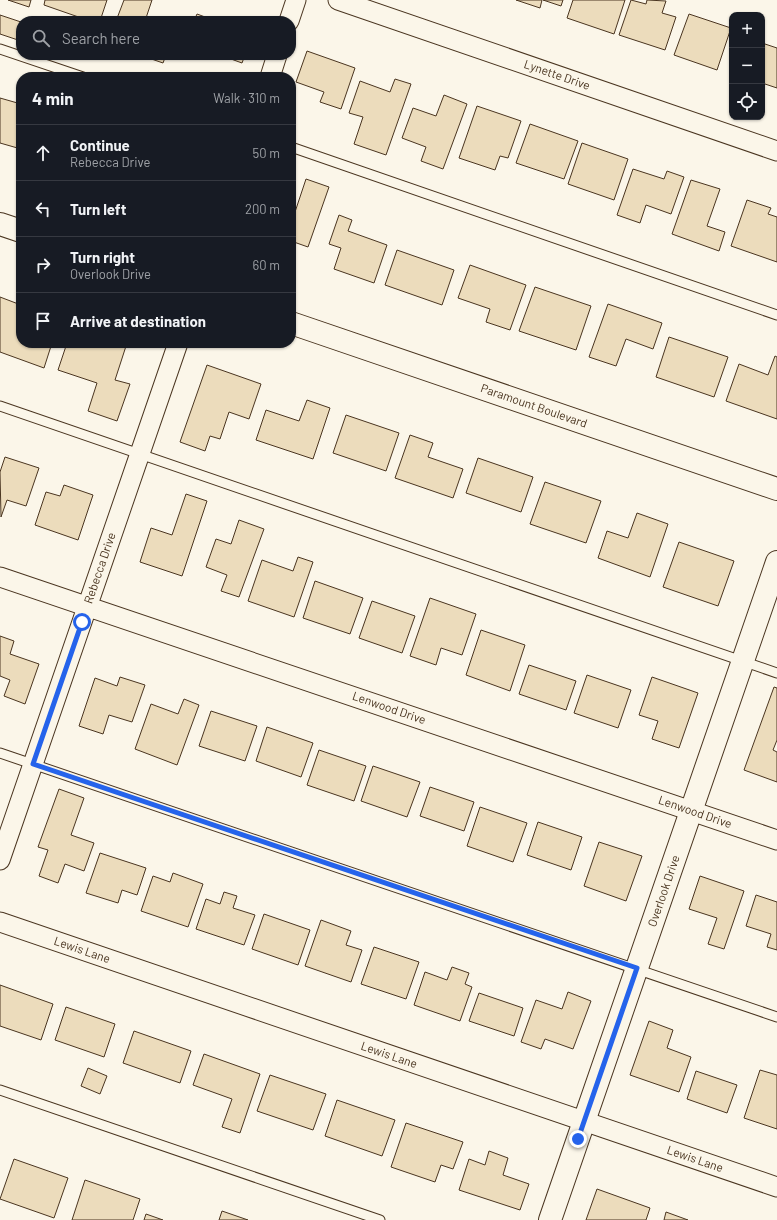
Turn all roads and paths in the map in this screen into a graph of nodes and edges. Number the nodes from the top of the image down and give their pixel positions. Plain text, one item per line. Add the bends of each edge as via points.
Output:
1 (296, 0) edge
2 (338, 0) edge
3 (291, 16) edge
4 (0, 49) edge
5 (16, 54) edge
6 (33, 60) edge
7 (275, 60) edge
8 (68, 72) edge
9 (272, 72) edge
10 (296, 149) edge
11 (777, 150) edge
12 (0, 224) edge
13 (16, 229) edge
14 (777, 315) edge
15 (296, 325) edge
16 (176, 348) edge
17 (0, 406) edge
18 (139, 455) junction
19 (777, 489) edge
20 (777, 562) edge
21 (0, 577) edge
22 (87, 607) junction
23 (743, 661) junction
24 (777, 673) edge
25 (0, 753) edge
26 (33, 764) junction
27 (692, 811) junction
28 (777, 840) edge
29 (0, 860) edge
30 (0, 922) edge
31 (637, 968) junction
32 (777, 1017) edge
33 (0, 1090) edge
34 (584, 1121) junction
35 (777, 1187) edge
36 (380, 1220) edge
37 (550, 1220) edge

1 - 3 street
2 - 11 street, Lynette Drive
4 - 5 lane
6 - 8 lane
7 - 9 street
10 - 14 lane
12 - 13 street
15 - 19 street, Paramount Boulevard
16 - 18 street, Rebecca Drive
17 - 18 lane
18 - 22 street, Rebecca Drive
18 - 23 lane
20 - 23 street, Overlook Drive
21 - 22 street, Lenwood Drive
22 - 26 street, Rebecca Drive
22 - 27 street, Lenwood Drive
23 - 24 lane
23 - 27 street, Overlook Drive
25 - 26 lane
26 - 29 street, Rebecca Drive
26 - 31 lane
27 - 28 street, Lenwood Drive
27 - 31 street, Overlook Drive
30 - 34 street, Lewis Lane
31 - 32 lane
31 - 34 street, Overlook Drive
33 - 36 lane
34 - 35 street, Lewis Lane
34 - 37 street, Overlook Drive

